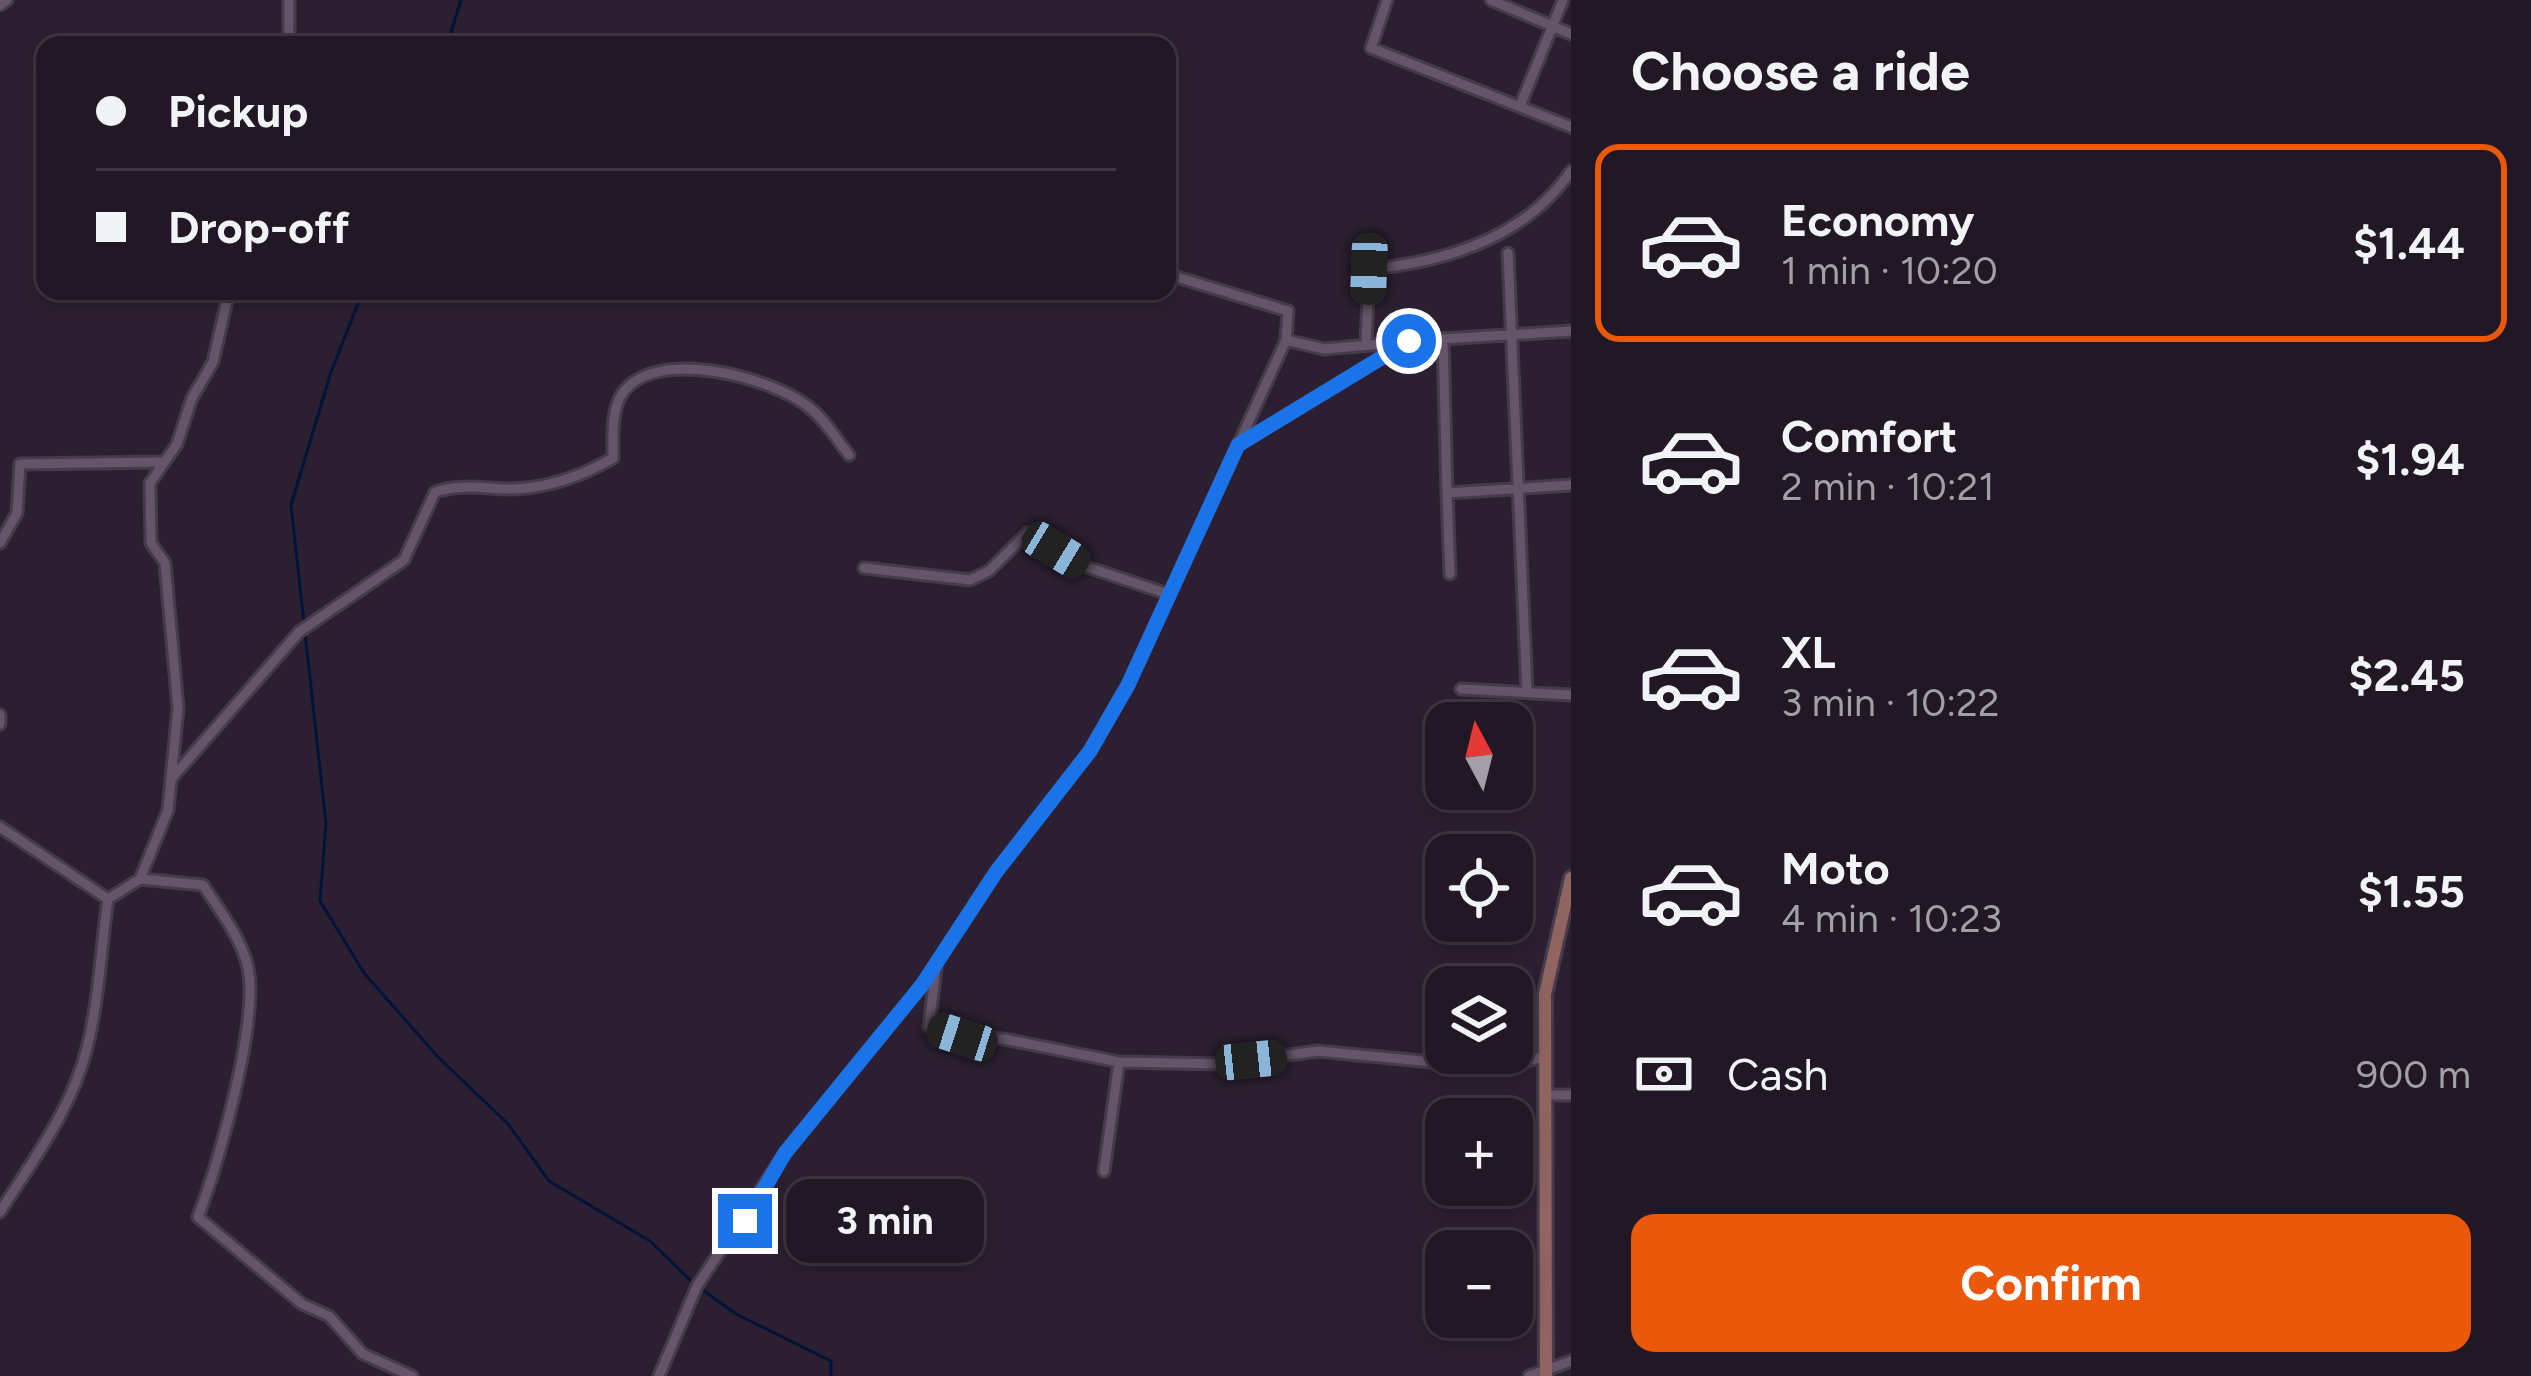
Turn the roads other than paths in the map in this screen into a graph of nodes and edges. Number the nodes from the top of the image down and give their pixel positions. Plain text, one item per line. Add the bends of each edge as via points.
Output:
1 (289, 0) edge
2 (1387, 0) edge
3 (1491, 0) edge
4 (1563, 0) edge
5 (1552, 26) junction
6 (1571, 34) edge
7 (289, 36) edge
8 (1520, 106) junction
9 (1571, 127) edge
10 (1571, 170) edge
11 (1508, 253) dead end
12 (1176, 277) edge
13 (227, 300) edge
14 (1571, 331) edge
15 (1514, 334) junction
16 (1443, 339) junction
17 (1286, 340) junction
18 (1409, 341) junction
19 (1366, 345) junction
20 (1238, 445) junction
21 (849, 455) dead end
22 (162, 462) junction
23 (1571, 485) edge
24 (1520, 488) junction
25 (1447, 493) junction
26 (0, 543) edge
27 (864, 568) dead end
28 (1450, 574) dead end
29 (1168, 594) junction
30 (1461, 689) dead end
31 (1527, 692) junction
32 (1571, 695) edge
33 (172, 778) junction
34 (0, 827) edge
35 (1571, 878) edge
36 (140, 879) junction
37 (108, 899) junction
38 (936, 963) junction
39 (1544, 1057) junction
40 (1119, 1062) junction
41 (1571, 1094) edge
42 (1545, 1095) junction
43 (1104, 1171) dead end
44 (0, 1213) edge
45 (1571, 1361) edge
46 (1546, 1375) edge
47 (412, 1376) edge
48 (659, 1376) edge
49 (1529, 1376) edge

1 - 7 street
2 - 8 street via 1371,47
3 - 5 street
4 - 5 street
5 - 6 street
5 - 8 street
8 - 9 street
10 - 19 street via 1528,219 1493,238 1417,265 1369,269
11 - 15 street
12 - 17 street via 1288,311
13 - 22 street via 213,362
14 - 15 street
15 - 16 street
15 - 24 street
16 - 18 street
16 - 25 street
17 - 19 street via 1324,349
17 - 20 street
18 - 19 street
18 - 20 street
20 - 29 street
21 - 33 street via 806,404 771,387 697,369 646,376 624,391 617,408 614,458 591,471 517,489 457,484 436,492 404,560 298,632
22 - 26 street via 20,464 17,514
22 - 33 street via 147,515 167,583 178,708
23 - 24 street
24 - 25 street
24 - 31 street
25 - 28 street
27 - 29 street via 970,580 1027,533 1082,565
29 - 38 street via 1090,751
30 - 31 street
31 - 32 street
33 - 36 street via 169,810
34 - 37 street
35 - 39 main road via 1544,994
36 - 37 street
36 - 47 street via 203,885 248,969 244,1036 198,1217 302,1304 329,1316 364,1354
37 - 44 street via 79,1071 43,1149
38 - 40 street via 929,1027
38 - 48 street via 785,1153 697,1286
39 - 40 street via 1494,1068 1318,1051 1222,1064
39 - 42 main road
40 - 43 street
41 - 42 street
42 - 46 main road
45 - 46 street
46 - 49 street

